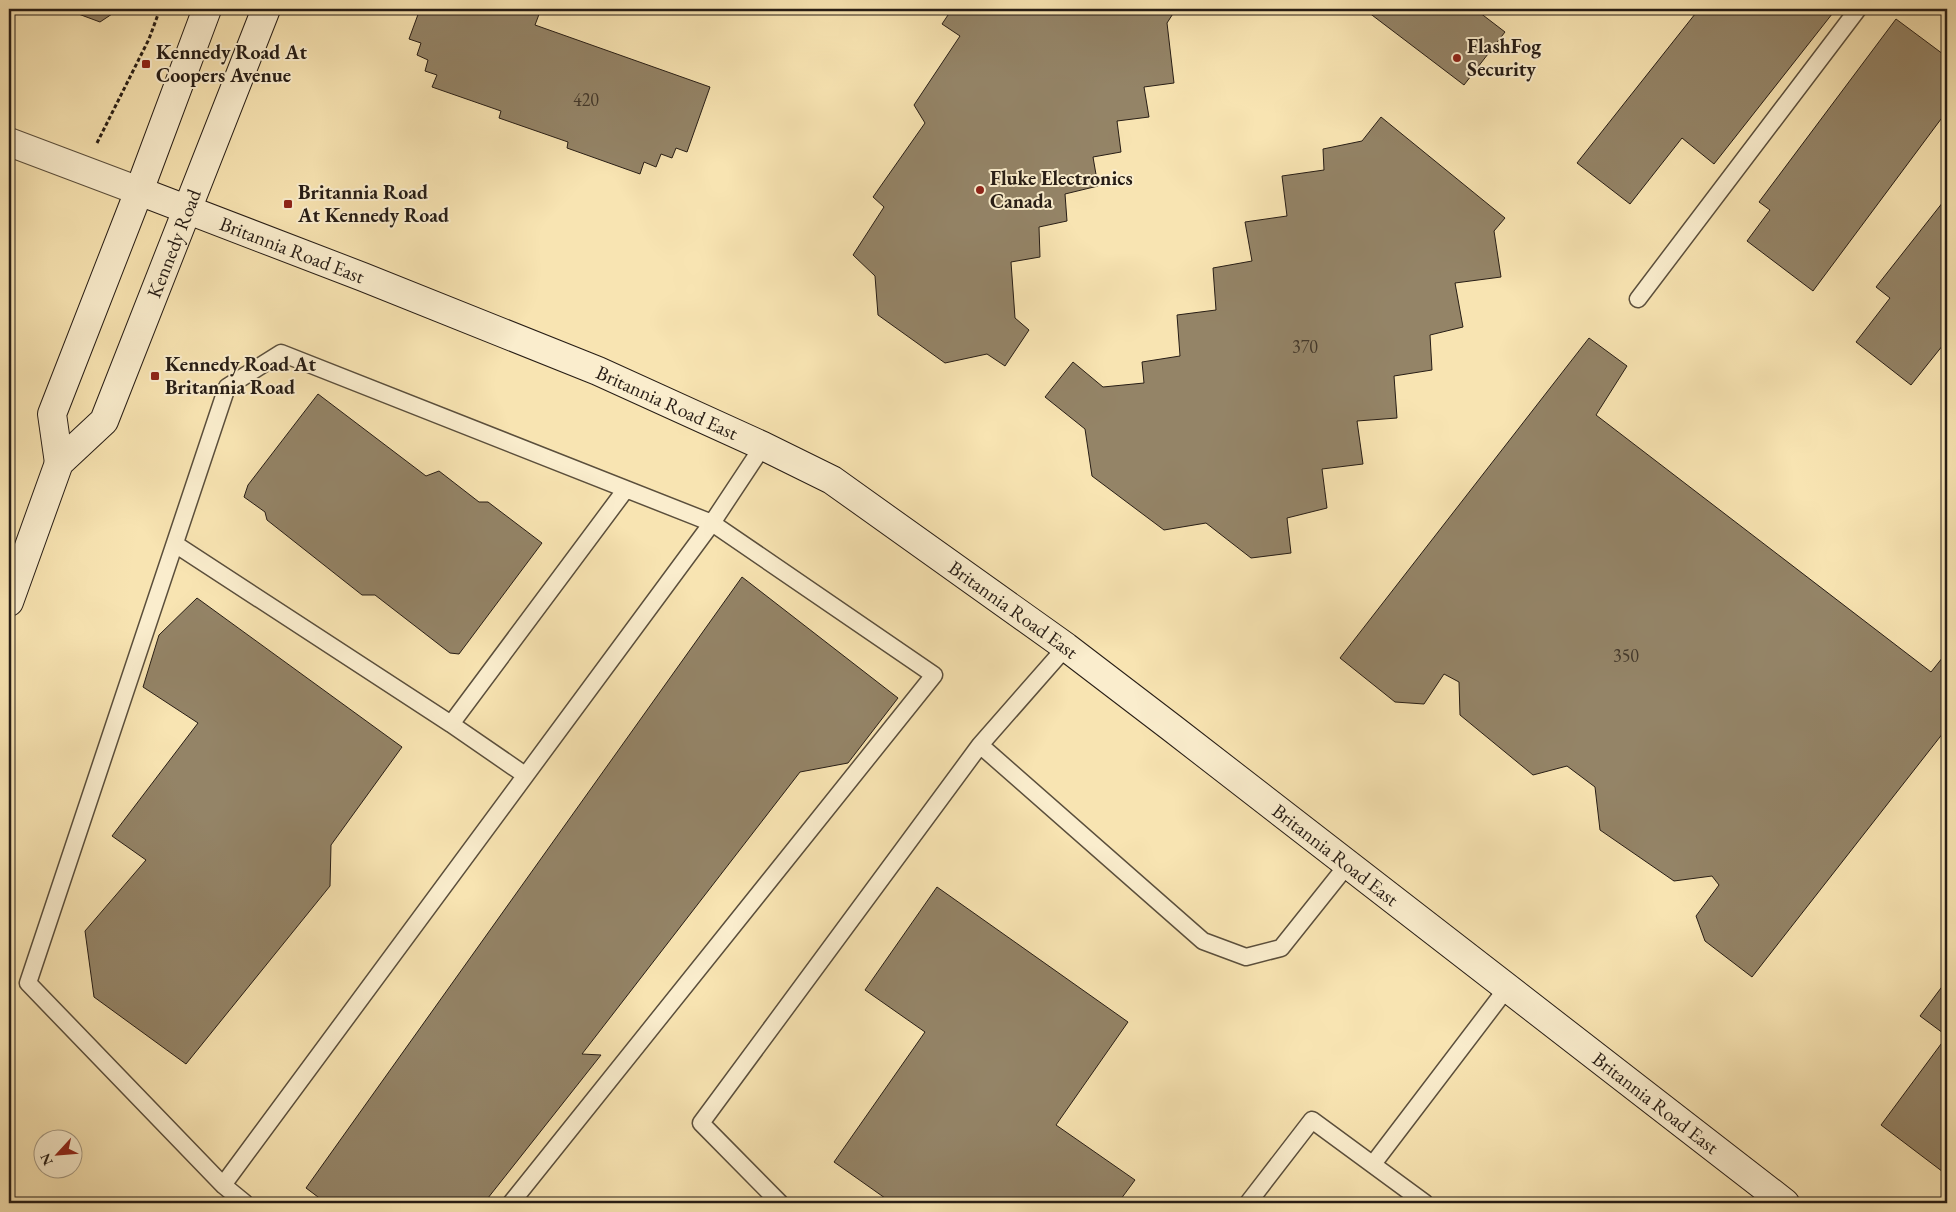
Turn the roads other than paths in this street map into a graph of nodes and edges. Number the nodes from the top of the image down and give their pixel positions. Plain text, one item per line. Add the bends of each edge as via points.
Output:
1 (207, 9) edge
2 (266, 9) edge
3 (1858, 9) edge
4 (9, 142) edge
5 (139, 191) junction
6 (187, 209) junction
7 (1638, 299) dead end
8 (764, 446) junction
9 (59, 463) junction
10 (626, 489) junction
11 (712, 523) junction
12 (174, 544) junction
13 (9, 602) edge
14 (1066, 648) junction
15 (451, 724) junction
16 (980, 745) junction
17 (526, 775) junction
18 (1348, 864) junction
19 (1507, 988) junction
20 (1373, 1164) junction
21 (223, 1185) junction
22 (245, 1203) edge
23 (511, 1203) edge
24 (780, 1203) edge
25 (1248, 1203) edge
26 (1425, 1203) edge
27 (1785, 1203) edge

1 - 5 main road, Kennedy Road
2 - 6 main road, Kennedy Road
3 - 7 lane
4 - 5 main road, Britannia Road East
5 - 6 main road, Britannia Road East
5 - 9 main road, Kennedy Road via 52,414
6 - 8 main road, Britannia Road East via 598,371
6 - 9 main road, Kennedy Road via 104,421
8 - 11 lane
8 - 14 main road, Britannia Road East via 832,480
9 - 13 main road, Kennedy Road
10 - 11 lane
10 - 12 lane via 281,353 227,387
10 - 15 lane
11 - 17 lane
11 - 23 lane via 934,674
12 - 15 lane
12 - 21 lane via 28,982
14 - 16 lane
14 - 18 main road, Britannia Road East
15 - 17 lane
16 - 18 lane via 1203,940 1246,957 1281,948
16 - 24 lane via 701,1123
17 - 21 lane
18 - 19 main road, Britannia Road East
19 - 20 lane
19 - 27 main road, Britannia Road East
20 - 25 lane via 1312,1120
20 - 26 lane
21 - 22 lane

